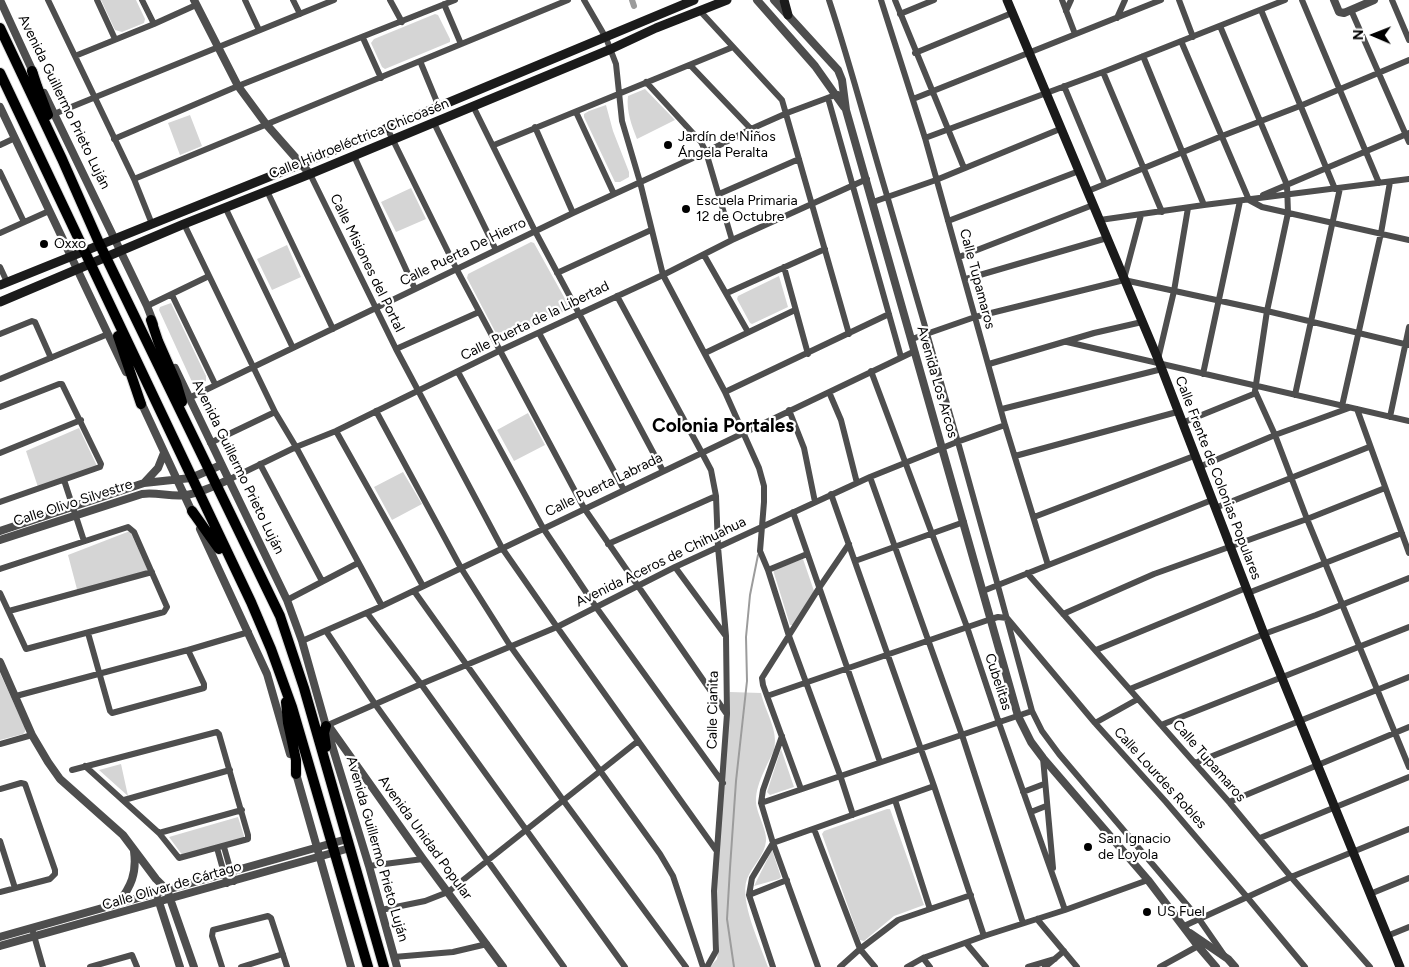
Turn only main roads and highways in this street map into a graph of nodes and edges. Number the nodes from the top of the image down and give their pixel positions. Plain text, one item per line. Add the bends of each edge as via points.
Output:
1 (694, 0) edge
2 (727, 0) edge
3 (784, 0) edge
4 (1007, 0) edge
5 (788, 16) road end
6 (0, 28) edge
7 (32, 71) road end
8 (0, 73) edge
9 (0, 89) edge
10 (32, 140) junction
11 (62, 159) junction
12 (100, 245) junction
13 (86, 251) junction
14 (106, 257) junction
15 (91, 264) junction
16 (4, 284) edge
17 (0, 302) edge
18 (115, 317) junction
19 (151, 320) road end
20 (142, 404) road end
21 (185, 418) junction
22 (192, 511) road end
23 (251, 602) junction
24 (284, 686) junction
25 (327, 726) road end
26 (296, 774) road end
27 (329, 778) junction
28 (368, 967) edge
29 (384, 967) edge
30 (1400, 967) edge

1 - 12 main road, Calle Hidroeléctrica Chicoasén
2 - 14 main road, Calle Hidroeléctrica Chicoasén
3 - 5 main road
4 - 30 main road, Calle Frente de Colonias Populares via 1160,364 1299,722
6 - 11 main road, Avenida Guillermo Prieto Luján
7 - 11 main road
8 - 10 main road
9 - 10 main road
10 - 13 main road
11 - 12 main road, Avenida Guillermo Prieto Luján
12 - 13 main road, Calle Hidroeléctrica Chicoasén
12 - 14 main road, Avenida Guillermo Prieto Luján
13 - 15 main road
13 - 16 main road, Calle Hidroeléctrica Chicoasén
14 - 15 main road, Calle Hidroeléctrica Chicoasén
14 - 21 main road, Avenida Guillermo Prieto Luján
15 - 17 main road, Calle Hidroeléctrica Chicoasén
15 - 18 main road
18 - 20 main road via 122,348
18 - 23 main road
19 - 21 main road via 180,394
21 - 27 main road, Avenida Guillermo Prieto Luján via 280,616
22 - 23 main road
23 - 24 main road
24 - 26 main road
24 - 28 main road
25 - 27 main road
27 - 29 main road, Avenida Guillermo Prieto Luján

